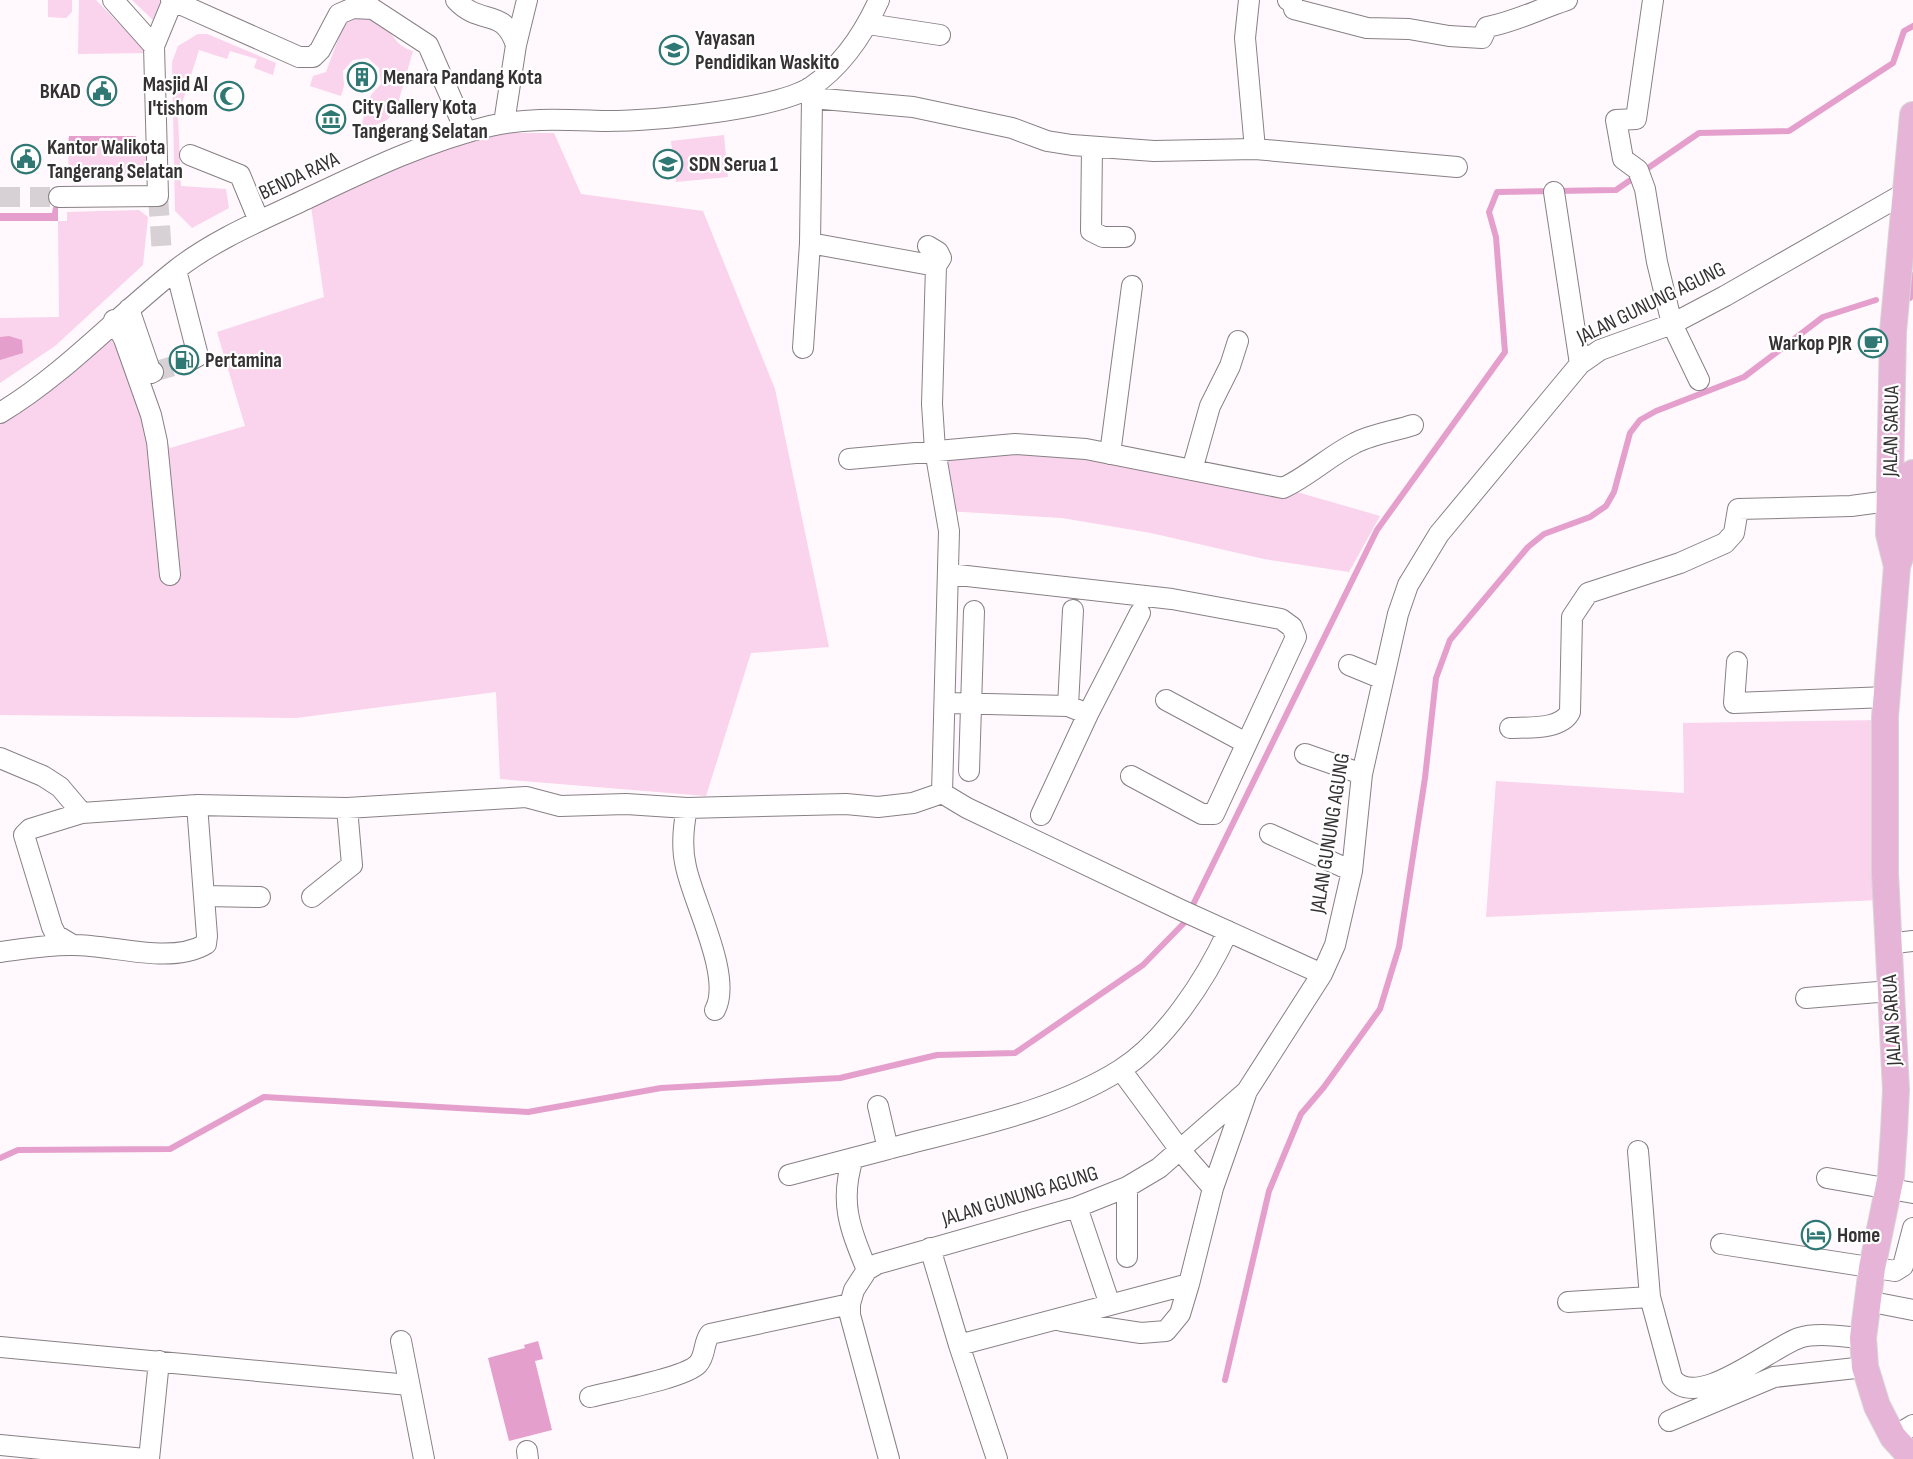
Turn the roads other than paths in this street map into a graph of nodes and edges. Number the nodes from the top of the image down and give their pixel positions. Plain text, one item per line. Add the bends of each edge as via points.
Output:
1 (113, 0) edge
2 (456, 0) edge
3 (527, 0) edge
4 (879, 0) edge
5 (1249, 0) edge
6 (1288, 0) edge
7 (1567, 0) edge
8 (1653, 0) edge
9 (172, 1) edge
10 (868, 24) junction
11 (940, 35) dead end
12 (516, 45) junction
13 (154, 46) junction
14 (810, 93) junction
15 (1913, 115) edge
16 (504, 123) junction
17 (466, 132) junction
18 (1092, 147) junction
19 (1255, 149) junction
20 (189, 155) dead end
21 (1457, 167) dead end
22 (1554, 192) dead end
23 (1905, 193) junction
24 (59, 197) tunnel mouth
25 (259, 221) junction
26 (1125, 237) dead end
27 (810, 243) junction
28 (928, 246) dead end
29 (936, 266) junction
30 (177, 270) junction
31 (1132, 286) dead end
32 (122, 315) junction
33 (1672, 324) junction
34 (1238, 341) dead end
35 (803, 348) dead end
36 (187, 362) dead end
37 (1581, 364) junction
38 (153, 372) dead end
39 (1699, 380) dead end
40 (0, 413) edge
41 (1413, 425) dead end
42 (935, 450) junction
43 (1110, 454) junction
44 (849, 459) dead end
45 (1192, 470) junction
46 (1904, 491) edge
47 (1905, 567) edge
48 (949, 574) junction
49 (170, 575) dead end
50 (1073, 610) dead end
51 (974, 611) dead end
52 (1140, 613) dead end
53 (1737, 662) dead end
54 (1349, 664) dead end
55 (1383, 679) junction
56 (1887, 698) junction
57 (1166, 700) dead end
58 (946, 703) junction
59 (969, 703) junction
60 (1068, 706) junction
61 (1088, 714) junction
62 (1510, 728) dead end
63 (1246, 743) junction
64 (1305, 754) dead end
65 (0, 758) edge
66 (969, 771) dead end
67 (1362, 774) junction
68 (1131, 776) dead end
69 (942, 793) junction
70 (197, 806) junction
71 (347, 808) junction
72 (687, 808) junction
73 (82, 813) junction
74 (1041, 816) dead end
75 (1270, 834) dead end
76 (1352, 871) junction
77 (204, 896) junction
78 (260, 897) dead end
79 (312, 897) dead end
80 (1228, 931) junction
81 (1913, 941) edge
82 (71, 944) junction
83 (1887, 944) junction
84 (0, 952) edge
85 (1322, 974) junction
86 (1890, 991) junction
87 (1806, 998) dead end
88 (715, 1010) dead end
89 (1121, 1070) junction
90 (1247, 1091) junction
91 (878, 1106) dead end
92 (888, 1149) junction
93 (1180, 1150) junction
94 (1638, 1151) dead end
95 (853, 1158) junction
96 (789, 1175) dead end
97 (1827, 1178) dead end
98 (1127, 1187) junction
99 (1213, 1188) junction
100 (1901, 1190) edge
101 (1077, 1207) junction
102 (1913, 1228) edge
103 (1721, 1244) dead end
104 (930, 1248) junction
105 (1127, 1257) dead end
106 (1872, 1268) junction
107 (867, 1270) junction
108 (1189, 1284) junction
109 (1650, 1297) junction
110 (1867, 1301) junction
111 (1568, 1302) dead end
112 (850, 1304) junction
113 (1110, 1305) junction
114 (1913, 1310) edge
115 (1054, 1320) junction
116 (1863, 1338) junction
117 (400, 1341) dead end
118 (959, 1346) junction
119 (0, 1347) edge
120 (159, 1361) junction
121 (1865, 1367) junction
122 (409, 1385) junction
123 (590, 1397) dead end
124 (1669, 1421) dead end
125 (1903, 1431) edge
126 (0, 1445) edge
127 (147, 1459) edge
128 (424, 1459) edge
129 (889, 1459) edge
130 (997, 1459) edge
131 (1913, 1459) edge

1 - 13 street
2 - 12 street via 466,11 509,27
3 - 12 street
4 - 10 street, BENDA RAYA
5 - 19 street via 1245,38
6 - 7 street via 1294,9 1367,28 1482,38 1487,27 1514,22
8 - 33 street via 1636,119 1616,120 1623,159 1638,170 1645,189 1656,262
9 - 13 street
9 - 17 street via 299,57 313,57 320,50 339,14 353,8 374,9 428,45
10 - 11 street
10 - 14 street, BENDA RAYA
12 - 16 street
13 - 24 street via 158,196
14 - 16 street, BENDA RAYA via 707,113 610,121
14 - 18 street via 913,107 1012,128 1047,141
14 - 27 street
15 - 23 main road, JALAN SARUA
16 - 17 street, BENDA RAYA
17 - 25 street, BENDA RAYA via 400,155
18 - 19 street via 1154,151
18 - 26 street via 1091,231 1103,237
19 - 21 street
20 - 25 street via 240,175
22 - 37 street
23 - 33 street, JALAN GUNUNG AGUNG
23 - 46 main road, JALAN SARUA via 1893,332
25 - 30 street, BENDA RAYA
27 - 29 street
27 - 35 street
28 - 29 street via 941,258
29 - 42 street via 932,404
30 - 32 street, BENDA RAYA
30 - 36 street via 198,356
31 - 43 street
32 - 38 street
32 - 40 street, BENDA RAYA via 36,391
32 - 49 street via 124,339 153,424
33 - 37 street, JALAN GUNUNG AGUNG via 1600,350
33 - 39 street
34 - 45 street via 1210,406
37 - 55 street, JALAN GUNUNG AGUNG via 1439,534 1408,585
41 - 45 street via 1357,442 1325,460 1302,480 1283,488
42 - 43 street via 1015,444
42 - 44 street
42 - 48 street via 949,531
43 - 45 street
46 - 47 main road, JALAN SARUA via 1889,534
46 - 62 street via 1851,506 1738,509 1734,533 1725,543 1680,563 1588,593 1572,617 1570,712 1561,723
47 - 56 main road, JALAN SARUA
48 - 58 street
48 - 63 street via 1172,599 1281,619 1292,627 1296,637
50 - 60 street
51 - 59 street
52 - 61 street
53 - 56 street via 1734,703
54 - 55 street
55 - 67 street, JALAN GUNUNG AGUNG
56 - 83 main road, JALAN SARUA
57 - 63 street
58 - 59 street
58 - 69 street
59 - 60 street
59 - 66 street
60 - 61 street
61 - 74 street
63 - 68 street via 1214,814 1202,814
64 - 67 street
65 - 73 street via 60,787
67 - 76 street, JALAN GUNUNG AGUNG
69 - 72 street via 913,803 878,807 846,804
69 - 80 street
70 - 71 street
70 - 73 street
70 - 77 street
71 - 72 street via 526,797 560,806 626,804
71 - 79 street via 352,865
72 - 88 street via 683,847 717,970 719,998
73 - 82 street via 30,829 24,835 52,927 56,935
75 - 76 street
76 - 85 street, JALAN GUNUNG AGUNG via 1335,945
77 - 78 street
77 - 82 street via 207,936 206,944 199,947 137,953
80 - 85 street
80 - 89 street via 1209,969 1180,1010 1152,1043
81 - 83 street
82 - 84 street
83 - 86 main road, JALAN SARUA
85 - 90 street, JALAN GUNUNG AGUNG
86 - 87 street
86 - 100 main road, JALAN SARUA
89 - 92 street via 1058,1100
89 - 93 street
90 - 93 street, JALAN GUNUNG AGUNG
90 - 99 street
91 - 92 street
92 - 95 street
93 - 98 street, JALAN GUNUNG AGUNG
93 - 99 street
94 - 109 street
95 - 96 street
95 - 107 street via 845,1192 846,1209
97 - 100 street
98 - 101 street, JALAN GUNUNG AGUNG
98 - 105 street
99 - 108 street
100 - 106 main road, JALAN SARUA
101 - 104 street, JALAN GUNUNG AGUNG
101 - 113 street
102 - 106 street via 1902,1268
103 - 106 street
104 - 107 street, JALAN GUNUNG AGUNG
104 - 118 street
106 - 110 main road, JALAN SARUA
107 - 112 street
108 - 113 street
108 - 115 street via 1179,1314 1166,1331 1141,1333
109 - 111 street
109 - 116 street via 1672,1378 1684,1389 1714,1384 1799,1338
110 - 114 street
110 - 116 main road, JALAN SARUA
112 - 123 street via 710,1334 702,1358 686,1373
112 - 129 street via 853,1331
113 - 115 street
115 - 118 street
116 - 121 main road, JALAN SARUA
117 - 122 street
118 - 130 street
119 - 120 street
120 - 122 street
120 - 127 street
121 - 124 street via 1774,1377
121 - 125 main road, JALAN SARUA via 1877,1406
122 - 128 street
125 - 131 main road, JALAN SARUA
126 - 127 street

